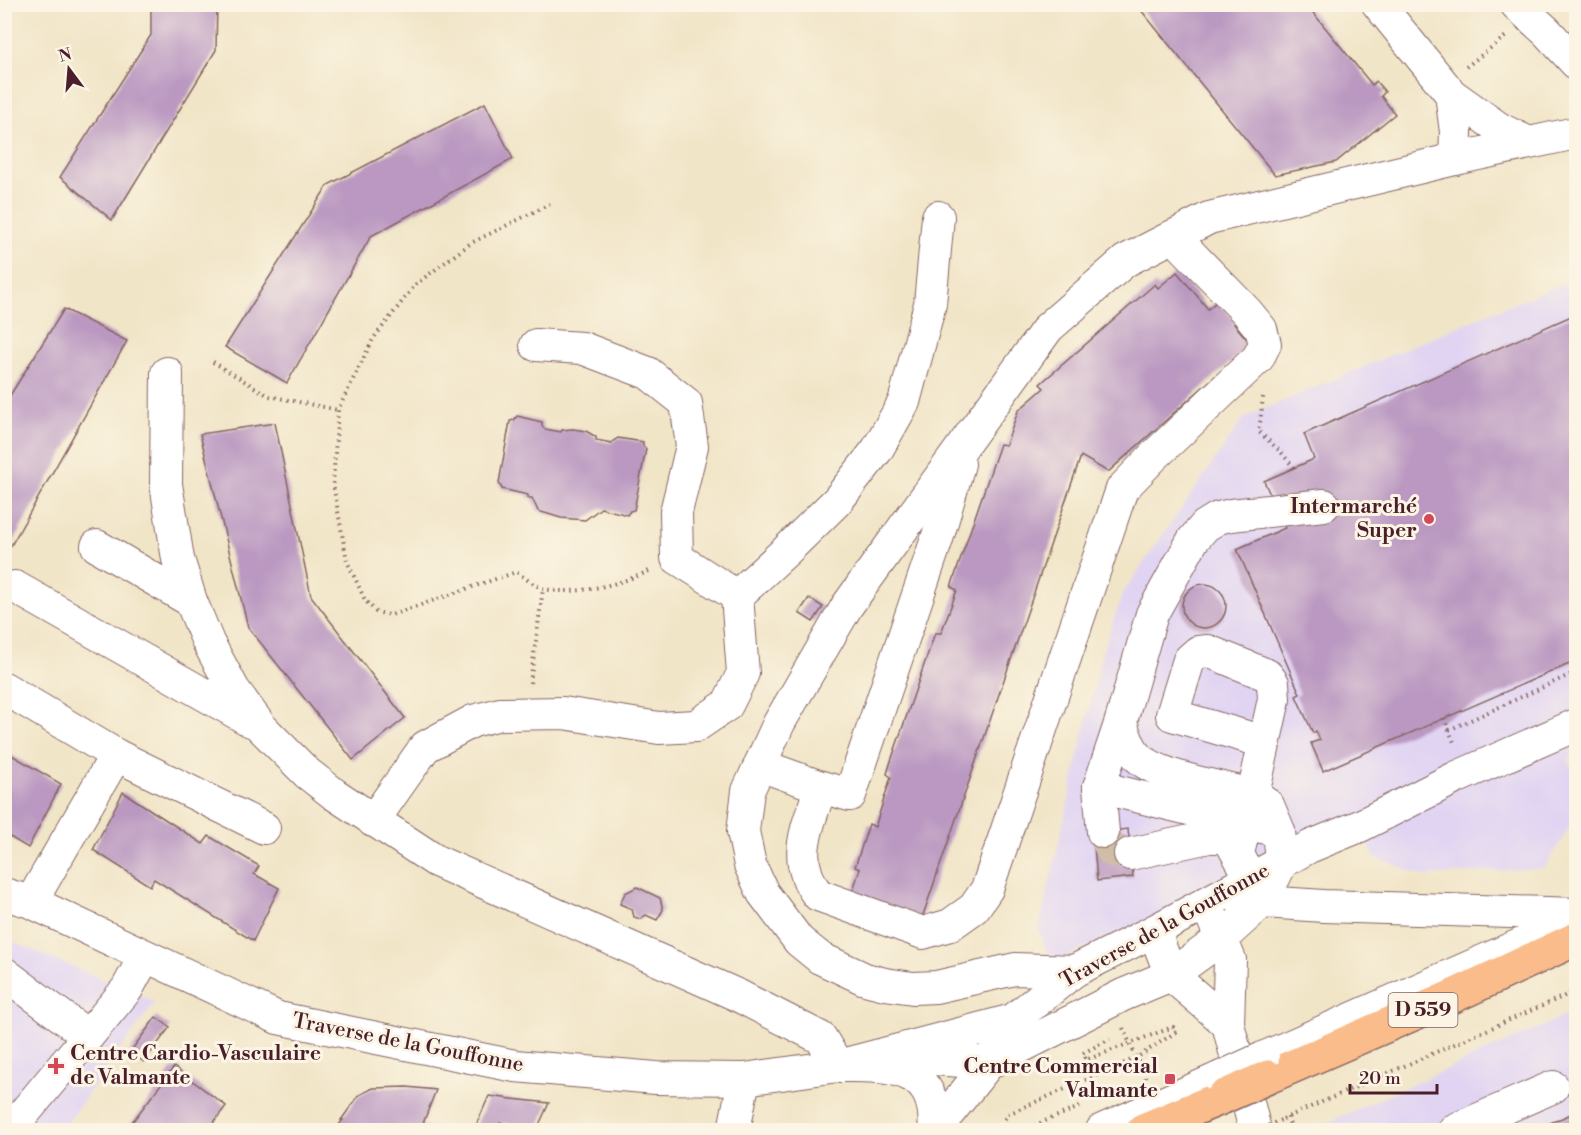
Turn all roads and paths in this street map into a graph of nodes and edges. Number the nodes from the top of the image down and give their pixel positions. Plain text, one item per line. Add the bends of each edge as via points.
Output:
1 (1378, 4) edge
2 (1515, 18) edge
3 (1576, 63) edge
4 (1452, 83) junction
5 (1576, 133) edge
6 (1529, 143) junction
7 (1455, 159) junction
8 (550, 204) dead end
9 (938, 217) dead end
10 (1173, 236) junction
11 (536, 345) dead end
12 (213, 362) dead end
13 (167, 373) dead end
14 (1263, 395) dead end
15 (338, 410) junction
16 (963, 445) junction
17 (1294, 468) dead end
18 (1324, 505) dead end
19 (97, 546) dead end
20 (677, 558) junction
21 (15, 587) dead end
22 (543, 589) junction
23 (737, 596) junction
24 (191, 601) junction
25 (1576, 672) edge
26 (531, 678) dead end
27 (4, 688) edge
28 (1576, 711) edge
29 (1121, 721) junction
30 (1576, 726) edge
31 (261, 727) junction
32 (1449, 730) dead end
33 (1264, 742) dead end
34 (116, 755) junction
35 (760, 765) junction
36 (821, 787) junction
37 (1099, 787) junction
38 (1249, 808) junction
39 (373, 821) junction
40 (264, 828) dead end
41 (1103, 832) tunnel mouth
42 (1309, 847) junction
43 (1130, 854) tunnel mouth
44 (1282, 862) junction
45 (1250, 878) junction
46 (18, 898) edge
47 (1206, 904) junction
48 (1576, 914) edge
49 (1576, 920) edge
50 (1154, 931) junction
51 (1221, 939) junction
52 (1576, 939) edge
53 (145, 956) junction
54 (1074, 971) junction
55 (4, 973) edge
56 (1171, 975) junction
57 (978, 976) junction
58 (1576, 991) edge
59 (1024, 1011) junction
60 (1228, 1024) junction
61 (1124, 1031) dead end
62 (88, 1036) junction
63 (1114, 1037) dead end
64 (1129, 1042) junction
65 (877, 1056) junction
66 (1136, 1058) junction
67 (988, 1063) junction
68 (838, 1066) junction
69 (1265, 1068) junction
70 (744, 1079) junction
71 (1146, 1079) dead end
72 (1221, 1087) junction
73 (1553, 1087) dead end
74 (1288, 1117) junction
75 (1264, 1127) edge
76 (10, 1131) edge
77 (734, 1131) edge
78 (935, 1131) edge
79 (1008, 1131) edge
80 (1102, 1131) edge
81 (1143, 1131) edge
82 (1291, 1131) edge
83 (1454, 1131) edge

1 - 4 street
2 - 3 street via 1546,31
2 - 4 path
4 - 6 street via 1500,129
4 - 7 street
5 - 6 street
6 - 7 street
7 - 10 street via 1209,218
8 - 15 path via 471,243 416,284 373,339
9 - 23 street via 930,304 904,402 877,450 837,501
10 - 16 street via 1125,261 1048,328
10 - 36 street via 1261,329 1265,344 1258,358 1122,489 987,890 974,908 950,925 923,933 819,895 809,883 802,858 805,833
11 - 20 street via 582,348 648,373 686,403 692,446 676,512
12 - 15 path via 269,396
13 - 24 street via 166,484 178,559
14 - 17 path via 1259,432
15 - 22 path via 333,484 347,561 376,612 391,615 516,572
16 - 35 street via 847,606 779,723
16 - 36 street via 957,476 850,795
18 - 29 street via 1231,515 1205,526 1193,540 1152,614
19 - 24 street
20 - 22 path via 627,581 571,591
20 - 23 street
21 - 31 street
22 - 26 path
23 - 39 street via 743,673 727,705 696,726 659,728 563,713 500,714 473,721 425,747
24 - 31 street via 229,680
25 - 32 path
27 - 34 street
28 - 42 street via 1353,809
29 - 37 street
29 - 38 street via 1125,737 1139,758
30 - 42 street
31 - 39 street via 307,773
33 - 38 street
34 - 40 street
34 - 46 street
35 - 36 street
35 - 57 street via 748,791 743,831 750,865 763,893 799,941 841,969 885,984 936,987
37 - 38 street
37 - 41 street
38 - 44 street via 1279,831
38 - 45 street
39 - 68 street via 436,861 737,995 821,1038
42 - 44 street, Traverse de la Gouffonne
43 - 45 street via 1209,837 1228,837
44 - 45 street, Traverse de la Gouffonne
45 - 47 street
45 - 48 street via 1324,906
45 - 51 street, Traverse de la Gouffonne
46 - 53 street, Traverse de la Gouffonne
47 - 50 street, Traverse de la Gouffonne
47 - 51 street
49 - 69 street
50 - 54 street, Traverse de la Gouffonne
50 - 56 street
51 - 56 street, Traverse de la Gouffonne
51 - 60 street via 1230,960
52 - 69 main road, D 559 via 1447,999
53 - 62 street via 127,989
53 - 70 street, Traverse de la Gouffonne via 278,1018 515,1066 656,1078
54 - 57 street via 1015,969
54 - 59 street, Traverse de la Gouffonne
55 - 62 street
56 - 60 street
56 - 67 street, Traverse de la Gouffonne
57 - 59 street via 1014,987
58 - 74 path
59 - 65 street, Traverse de la Gouffonne
59 - 67 street
60 - 75 street
61 - 64 path
62 - 76 street
63 - 64 path via 1083,1053 1086,1060
64 - 66 path
64 - 66 path via 1173,1026 1176,1032
65 - 67 street, Traverse de la Gouffonne
65 - 68 street, Traverse de la Gouffonne
66 - 71 path
66 - 79 path via 1008,1114 1004,1120
67 - 78 street
68 - 70 street, Traverse de la Gouffonne
68 - 78 street, Traverse de la Gouffonne via 885,1066 910,1074 933,1105
69 - 72 main road, D 559, bridge
70 - 77 street
72 - 80 street
72 - 81 main road, D 559
73 - 83 street
74 - 75 path
74 - 82 path

